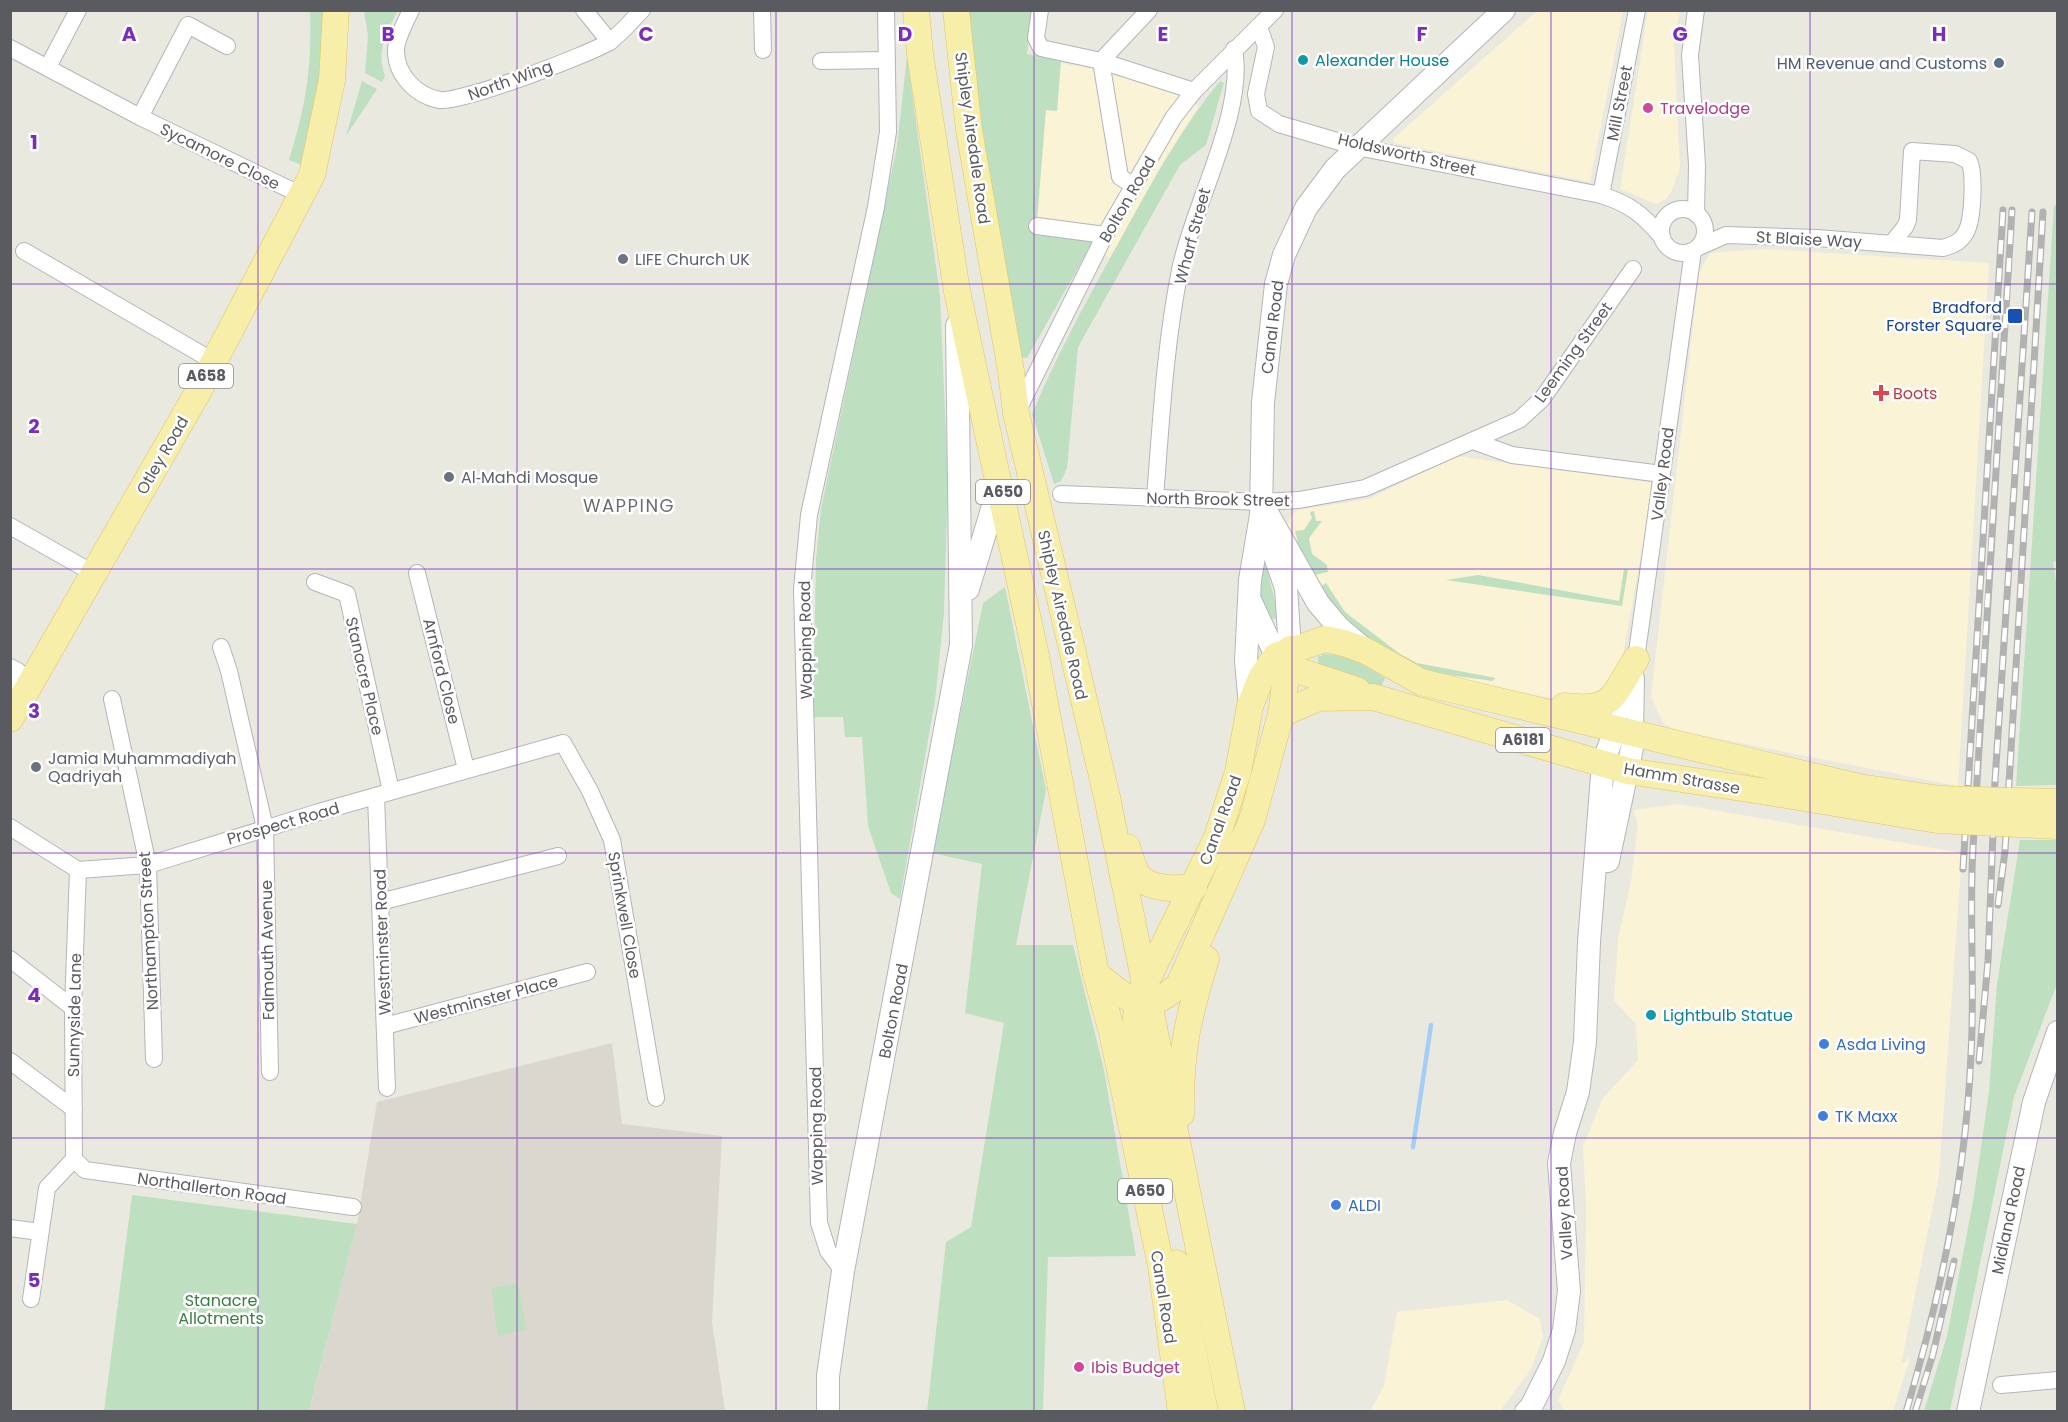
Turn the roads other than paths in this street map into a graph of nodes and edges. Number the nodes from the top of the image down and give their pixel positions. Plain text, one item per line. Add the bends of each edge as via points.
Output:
1 (78, 10) edge
2 (336, 10) edge
3 (411, 10) edge
4 (584, 10) edge
5 (642, 10) edge
6 (762, 10) edge
7 (886, 10) edge
8 (916, 10) edge
9 (956, 10) edge
10 (1040, 10) edge
11 (1149, 10) edge
12 (1275, 10) edge
13 (1503, 10) edge
14 (1637, 10) edge
15 (1696, 10) edge
16 (1259, 27) junction
17 (610, 42) junction
18 (227, 46) dead end
19 (10, 48) edge
20 (763, 50) dead end
21 (1234, 50) junction
22 (887, 60) junction
23 (821, 61) dead end
24 (1101, 61) junction
25 (48, 66) junction
26 (1194, 91) junction
27 (140, 117) junction
28 (1358, 147) junction
29 (1695, 178) junction
30 (1134, 186) junction
31 (301, 195) junction
32 (1601, 195) junction
33 (1674, 212) junction
34 (1642, 213) junction
35 (1699, 216) junction
36 (1037, 226) dead end
37 (1105, 235) junction
38 (1726, 235) junction
39 (1662, 237) junction
40 (1892, 243) junction
41 (1696, 249) junction
42 (24, 251) dead end
43 (1673, 251) junction
44 (1633, 269) dead end
45 (1686, 290) junction
46 (957, 291) junction
47 (213, 361) junction
48 (1016, 413) junction
49 (1473, 441) junction
50 (1662, 474) junction
51 (1000, 482) junction
52 (1061, 494) dead end
53 (1155, 498) junction
54 (1261, 509) junction
55 (10, 526) edge
56 (93, 573) junction
57 (417, 573) dead end
58 (315, 582) dead end
59 (1249, 597) junction
60 (962, 610) junction
61 (221, 647) dead end
62 (1366, 651) junction
63 (1284, 657) junction
64 (1636, 659) junction
65 (10, 667) edge
66 (10, 687) edge
67 (1373, 698) junction
68 (112, 699) dead end
69 (1498, 699) junction
70 (1250, 706) junction
71 (1281, 714) junction
72 (10, 719) edge
73 (563, 743) joint
74 (1616, 744) junction
75 (466, 769) junction
76 (1628, 771) junction
77 (384, 794) junction
78 (1107, 797) junction
79 (2058, 802) edge
80 (2058, 826) edge
81 (10, 827) edge
82 (265, 828) junction
83 (558, 856) dead end
84 (1233, 861) junction
85 (148, 865) junction
86 (78, 870) junction
87 (1194, 887) junction
88 (380, 902) junction
89 (1589, 942) junction
90 (10, 959) edge
91 (587, 972) dead end
92 (1095, 974) junction
93 (1143, 998) junction
94 (73, 1008) junction
95 (385, 1026) junction
96 (2055, 1045) edge
97 (154, 1059) dead end
98 (10, 1062) edge
99 (270, 1072) dead end
100 (387, 1088) dead end
101 (656, 1098) dead end
102 (74, 1109) junction
103 (74, 1159) junction
104 (1182, 1175) junction
105 (353, 1207) dead end
106 (10, 1228) edge
107 (40, 1232) junction
108 (843, 1271) junction
109 (31, 1299) dead end
110 (2058, 1380) edge
111 (2001, 1384) dead end
112 (1531, 1410) edge
113 (828, 1412) edge
114 (1181, 1412) edge
115 (1205, 1412) edge
116 (1232, 1412) edge
117 (1968, 1412) edge

1 - 25 street
2 - 31 main road, Otley Road / A658 via 332,80 312,175
3 - 17 street, North Wing via 396,47 398,65 405,80 440,100 460,98 548,68
4 - 17 street
5 - 17 street, North Wing
6 - 20 street
7 - 22 street, Wapping Road
8 - 46 main road, Shipley Airedale Road / A650
9 - 48 main road, Shipley Airedale Road / A650 via 969,130
10 - 24 street via 1036,38 1041,48
11 - 24 street
12 - 16 street, Bolton Road
13 - 28 street, Canal Road
14 - 32 street, Mill Street
15 - 29 street via 1690,55
16 - 21 street, Bolton Road
16 - 28 street, Holdsworth Street via 1266,47 1256,94 1259,111 1279,124
18 - 27 street, Sycamore Close via 189,25
19 - 25 street, Sycamore Close
21 - 26 street, Bolton Road
21 - 53 street, Wharf Street via 1238,69 1231,111 1180,269 1165,372
22 - 23 street
22 - 108 street, Wapping Road via 888,132 871,231 809,515 802,589 819,1223 828,1251
24 - 26 street
24 - 30 street via 1120,177
25 - 27 street, Sycamore Close
26 - 30 street, Bolton Road via 1173,118
27 - 31 street, Sycamore Close
28 - 32 street, Holdsworth Street
28 - 54 street, Canal Road via 1335,169 1306,208 1275,284 1263,402
29 - 33 street
29 - 35 street
30 - 37 street, Bolton Road
31 - 47 main road, Otley Road / A658
32 - 34 street, Holdsworth Street
33 - 34 street, Holdsworth Street
33 - 35 street via 1684,209
33 - 39 street via 1662,224
34 - 39 street, Holdsworth Street
35 - 38 street
35 - 41 street via 1705,234
36 - 37 street
37 - 48 street, Bolton Road
38 - 40 street, St Blaise Way
38 - 41 street, St Blaise Way
39 - 43 street
40 - 40 street, St Blaise Way via 1908,220 1912,152 1955,154 1969,161 1973,176 1970,224 1961,239 1943,248
41 - 43 street via 1687,253
41 - 45 street, Valley Road
42 - 47 street
43 - 45 street
44 - 49 street, Leeming Street via 1542,399 1519,420
45 - 50 street, Valley Road
46 - 51 main road, Shipley Airedale Road / A650
46 - 60 street, Bolton Road
47 - 56 main road, Otley Road / A658 via 182,422
48 - 51 main road
48 - 78 main road, Shipley Airedale Road / A650
49 - 50 street via 1512,455
49 - 54 street, North Brook Street via 1365,488
50 - 64 street, Valley Road
51 - 60 street, Bolton Road
51 - 92 main road, Shipley Airedale Road / A650 via 1066,807
52 - 53 street, North Brook Street
53 - 54 street, North Brook Street
54 - 59 street, Canal Road
54 - 62 street via 1318,603
54 - 63 street, Canal Road via 1286,588
55 - 56 street
56 - 72 main road, Otley Road / A658
57 - 75 street, Arnford Close
58 - 77 street, Stanacre Place via 347,594
59 - 63 street
59 - 70 street, Canal Road via 1246,662
60 - 108 street, Bolton Road via 961,645 934,798
61 - 82 street, Falmouth Avenue
62 - 63 main road, Hamm Strasse / A6181 via 1325,639
62 - 69 main road, Hamm Strasse / A6181 via 1420,681
63 - 67 main road, A6181
63 - 70 main road via 1261,678
63 - 71 main road, Canal Road
64 - 69 main road via 1611,698 1597,708
64 - 74 street, Valley Road
65 - 66 street via 18,671
67 - 71 main road, Hamm Strasse / A6181 via 1318,698
67 - 74 main road, Hamm Strasse / A6181
68 - 85 street, Northampton Street
69 - 74 main road, Hamm Strasse / A6181
70 - 87 main road, Canal Road via 1238,772 1217,837
71 - 84 main road, Canal Road via 1252,820
73 - 75 street, Prospect Road
73 - 101 street, Sprinkwell Close via 612,840
74 - 76 main road, Hamm Strasse / A6181
74 - 76 street, Valley Road
74 - 79 main road, Hamm Strasse / A6181, bridge via 1774,767 1859,787 1940,800
74 - 89 street, Valley Road
75 - 77 street, Prospect Road
76 - 80 main road, Hamm Strasse / A6181, bridge via 1937,820
76 - 89 street, Valley Road
77 - 82 street, Prospect Road
77 - 88 street, Westminster Road
78 - 87 main road via 1138,877 1152,885
78 - 93 main road, Shipley Airedale Road / A650
81 - 86 street
82 - 85 street, Prospect Road
82 - 99 street, Falmouth Avenue
83 - 88 street
84 - 93 main road, Canal Road via 1179,985 1164,999
84 - 104 main road, Canal Road via 1230,891 1188,1017 1180,1068
85 - 86 street, Prospect Road
85 - 97 street, Northampton Street
86 - 94 street, Sunnyside Lane
87 - 93 main road, Canal Road
88 - 95 street, Westminster Road
89 - 112 street, Valley Road via 1580,1082 1559,1163 1569,1291 1564,1330
90 - 94 street
91 - 95 street, Westminster Place
92 - 93 main road via 1128,999
92 - 114 main road, Canal Road / A650 via 1112,1032 1161,1266
93 - 104 main road, Canal Road / A650
93 - 115 main road, A650 via 1135,1026 1138,1065
94 - 102 street, Sunnyside Lane
95 - 100 street, Westminster Road
96 - 117 street, Midland Road via 2018,1170
98 - 102 street
102 - 103 street, Sunnyside Lane
103 - 105 street, Northallerton Road via 85,1170
103 - 107 street via 46,1188
104 - 116 main road, Canal Road / A650
106 - 107 street
107 - 109 street
108 - 113 street, Bolton Road via 828,1376
110 - 111 street

